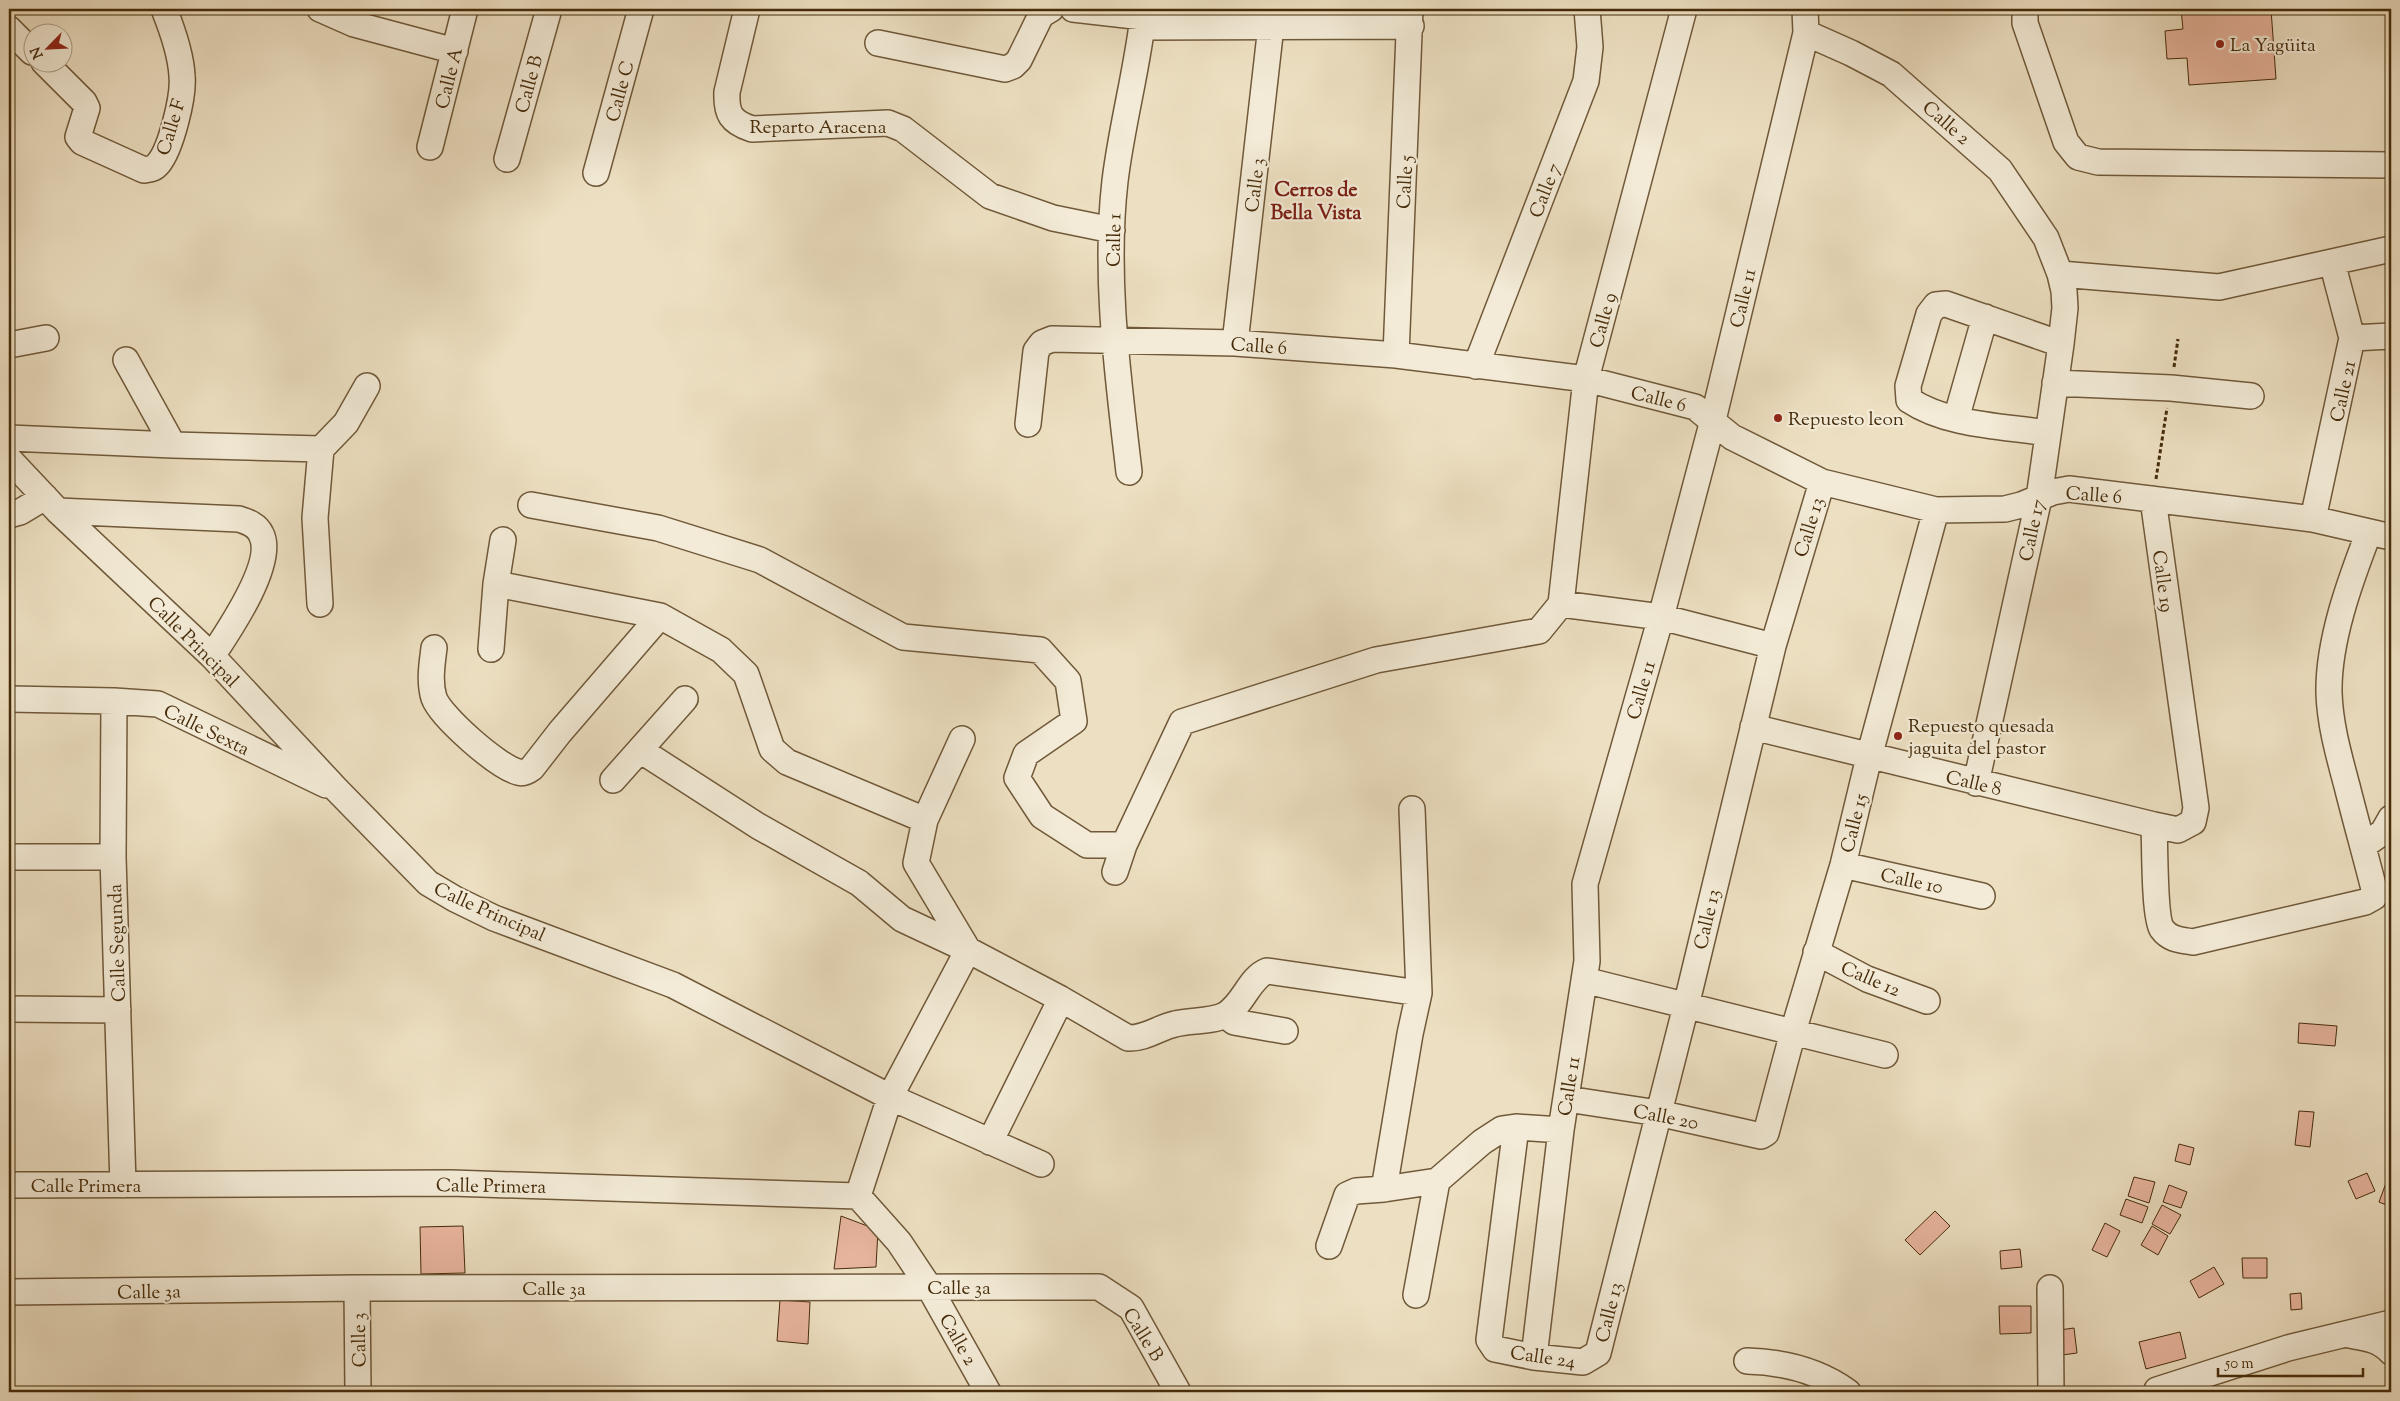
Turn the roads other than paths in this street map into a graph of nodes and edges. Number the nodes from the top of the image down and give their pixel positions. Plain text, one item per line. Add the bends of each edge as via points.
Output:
1 (164, 9) edge
2 (320, 9) edge
3 (465, 9) edge
4 (549, 9) edge
5 (641, 9) edge
6 (747, 9) edge
7 (1051, 9) edge
8 (1073, 9) edge
9 (1587, 9) edge
10 (1684, 9) edge
11 (2025, 9) edge
12 (1410, 17) edge
13 (1143, 18) edge
14 (1286, 20) edge
15 (1805, 21) edge
16 (9, 29) edge
17 (22, 42) edge
18 (878, 43) dead end
19 (455, 51) junction
20 (54, 72) edge
21 (430, 147) dead end
22 (507, 159) dead end
23 (2391, 165) edge
24 (596, 174) dead end
25 (1112, 230) junction
26 (2391, 250) edge
27 (2332, 262) junction
28 (2060, 274) junction
29 (1985, 317) junction
30 (2391, 336) edge
31 (46, 338) dead end
32 (2352, 338) junction
33 (1114, 339) junction
34 (1235, 343) junction
35 (2061, 344) junction
36 (9, 345) edge
37 (1396, 355) junction
38 (126, 360) dead end
39 (1476, 366) junction
40 (1586, 379) junction
41 (2055, 383) junction
42 (366, 386) dead end
43 (2251, 396) dead end
44 (1956, 419) junction
45 (1713, 420) junction
46 (1028, 424) dead end
47 (2048, 433) junction
48 (9, 438) edge
49 (173, 446) junction
50 (321, 449) junction
51 (9, 459) edge
52 (1129, 472) dead end
53 (1822, 482) junction
54 (2039, 498) junction
55 (2153, 499) junction
56 (52, 504) junction
57 (531, 505) dead end
58 (1936, 510) junction
59 (9, 515) edge
60 (2313, 519) junction
61 (2380, 535) edge
62 (503, 540) dead end
63 (496, 584) junction
64 (320, 604) dead end
65 (1561, 604) junction
66 (660, 616) junction
67 (1661, 617) junction
68 (1773, 646) junction
69 (434, 648) dead end
70 (491, 648) dead end
71 (212, 656) junction
72 (9, 699) edge
73 (685, 699) dead end
74 (114, 701) junction
75 (1753, 727) junction
76 (962, 739) dead end
77 (640, 750) junction
78 (1869, 757) junction
79 (613, 780) dead end
80 (1976, 783) junction
81 (337, 790) junction
82 (1412, 809) dead end
83 (2391, 818) edge
84 (925, 820) junction
85 (2194, 822) joint
86 (2154, 825) junction
87 (1124, 846) junction
88 (2363, 846) junction
89 (113, 856) junction
90 (9, 857) edge
91 (1843, 865) junction
92 (1115, 872) dead end
93 (1982, 896) dead end
94 (968, 950) junction
95 (1816, 952) junction
96 (1584, 980) junction
97 (1419, 993) junction
98 (1061, 999) junction
99 (1927, 1001) dead end
100 (1686, 1006) junction
101 (9, 1010) edge
102 (118, 1010) junction
103 (1225, 1015) junction
104 (1285, 1031) dead end
105 (1793, 1032) junction
106 (1885, 1055) dead end
107 (890, 1097) junction
108 (1567, 1098) junction
109 (1658, 1113) junction
110 (1516, 1127) junction
111 (1562, 1130) junction
112 (1764, 1135) joint
113 (990, 1142) junction
114 (1041, 1164) dead end
115 (1437, 1181) junction
116 (9, 1185) edge
117 (123, 1185) junction
118 (1384, 1189) junction
119 (858, 1196) junction
120 (1329, 1246) dead end
121 (929, 1287) junction
122 (1099, 1287) joint
123 (358, 1288) junction
124 (2050, 1288) dead end
125 (9, 1292) edge
126 (1416, 1295) dead end
127 (2391, 1323) edge
128 (2342, 1334) junction
129 (2391, 1352) edge
130 (1595, 1356) joint
131 (1534, 1357) junction
132 (1746, 1362) dead end
133 (2159, 1391) edge
134 (358, 1392) edge
135 (988, 1392) edge
136 (1178, 1392) edge
137 (1848, 1392) edge
138 (2051, 1392) edge

1 - 20 street, Calle F via 182,76 173,130 158,164 152,169 144,170 82,142 78,137 79,128 88,108
2 - 19 street via 354,24
3 - 19 street, Calle A
4 - 22 street, Calle B
5 - 24 street, Calle C
6 - 25 street, Reparto Aracena via 726,106 731,118 740,125 752,129 888,123 904,130 990,196 1053,218
7 - 18 street via 1041,15 1018,60 1005,69
8 - 13 street
9 - 39 street, Calle 7 via 1590,47 1586,81
10 - 40 street, Calle 9
11 - 23 street via 2025,23 2066,142 2078,157 2098,162
12 - 14 street
12 - 37 street, Calle 5
13 - 14 street
13 - 25 street, Calle 1 via 1115,182
14 - 34 street, Calle 3
15 - 28 street, Calle 2 via 1852,53 1891,74 2000,170 2046,238
15 - 45 street, Calle 11
16 - 17 street
19 - 21 street, Calle A
25 - 33 street, Calle 1
26 - 27 street
27 - 28 street via 2219,287
27 - 32 street, Calle 21
28 - 35 street, Calle 17 via 2065,308
29 - 35 street
29 - 44 street
29 - 44 street via 1946,304 1936,304 1929,314 1908,386 1909,400
30 - 32 street
31 - 36 street
32 - 60 street, Calle 21
33 - 34 street, Calle 6
33 - 46 street, Calle 6 via 1052,339 1042,343 1036,350
33 - 52 street, Calle 1
34 - 37 street, Calle 6
35 - 41 street, Calle 17
37 - 39 street, Calle 6
38 - 49 street
39 - 40 street, Calle 6
40 - 45 street, Calle 6 via 1695,407
40 - 65 street, Calle 9
41 - 43 street via 2171,388
41 - 47 street, Calle 17
42 - 50 street via 346,423
44 - 47 street
45 - 53 street, Calle 6 via 1732,437
45 - 67 street, Calle 11
47 - 54 street, Calle 17
48 - 49 street
49 - 50 street
50 - 64 street via 315,518
51 - 56 street, Calle Principal
53 - 58 street, Calle 6
53 - 68 street, Calle 13
54 - 55 street, Calle 6 via 2069,489
54 - 58 street, Calle 6 via 2005,510
54 - 80 street, Calle 17
55 - 60 street, Calle 6
55 - 85 street, Calle 19 via 2196,808
56 - 59 street
56 - 71 street, Calle Principal
56 - 71 street via 239,519 253,524 262,534 263,559 244,607
57 - 87 street via 658,528 760,560 903,637 1040,650 1068,681 1074,721 1026,754 1017,778 1042,816 1087,844
58 - 78 street, Calle 15
60 - 61 street, Calle 6
61 - 88 street via 2343,607 2331,665 2329,693 2341,765
62 - 63 street
63 - 66 street
63 - 70 street
65 - 67 street
65 - 87 street via 1539,631 1376,660 1182,722
66 - 69 street via 526,772 518,772 484,752 442,712 434,697 431,676
66 - 84 street via 722,650 735,661 746,674 772,749 787,762
67 - 68 street
67 - 96 street, Calle 11 via 1585,884 1587,961
68 - 75 street, Calle 13
71 - 81 street, Calle Principal
72 - 74 street, Calle Sexta
73 - 77 street
74 - 81 street, Calle Sexta via 158,704
74 - 89 street, Calle Segunda
75 - 78 street, Calle 8
75 - 100 street, Calle 13
76 - 84 street
77 - 79 street
77 - 94 street via 758,826 859,883 902,919
78 - 80 street, Calle 8
78 - 91 street, Calle 15
80 - 86 street, Calle 8
81 - 107 street, Calle Principal via 428,883 455,899 494,918 673,985
82 - 97 street
83 - 88 street via 2383,832
84 - 94 street via 916,863
85 - 86 street, Calle 8 via 2178,830
86 - 88 street via 2161,928 2173,939 2193,942 2370,901 2375,893
87 - 92 street
89 - 90 street
89 - 102 street, Calle Segunda
91 - 93 street, Calle 10
91 - 95 street, Calle 15
94 - 98 street
94 - 107 street
95 - 99 street, Calle 12 via 1867,979
95 - 105 street, Calle 15
96 - 100 street
96 - 108 street, Calle 11
97 - 103 street via 1267,971 1252,982 1245,997
97 - 118 street
98 - 103 street via 1128,1038 1174,1024
98 - 113 street
100 - 105 street
100 - 109 street, Calle 13
101 - 102 street
102 - 117 street, Calle Segunda
103 - 104 street via 1234,1022
105 - 106 street
105 - 112 street, Calle 15
107 - 113 street, Calle Principal
107 - 119 street
108 - 109 street, Calle 20
108 - 111 street, Calle 11
109 - 112 street, Calle 20
109 - 130 street, Calle 13
110 - 111 street
110 - 115 street via 1502,1129 1482,1142
110 - 131 street, Calle 24 via 1489,1340 1495,1349
111 - 131 street, Calle 11
113 - 114 street, Calle Principal
115 - 118 street
115 - 126 street
116 - 117 street, Calle Primera
117 - 119 street, Calle Primera via 451,1183
118 - 120 street via 1356,1191 1347,1195
119 - 121 street via 899,1242
121 - 122 street, Calle 3a
121 - 123 street, Calle 3a
121 - 135 street, Calle 2
122 - 136 street, Calle B via 1131,1308
123 - 125 street, Calle 3a
123 - 134 street, Calle 3
124 - 138 street
127 - 128 street
128 - 129 street via 2371,1338 2383,1343
128 - 133 street via 2288,1348
130 - 131 street, Calle 24 via 1583,1362
132 - 137 street via 1771,1362 1816,1374

